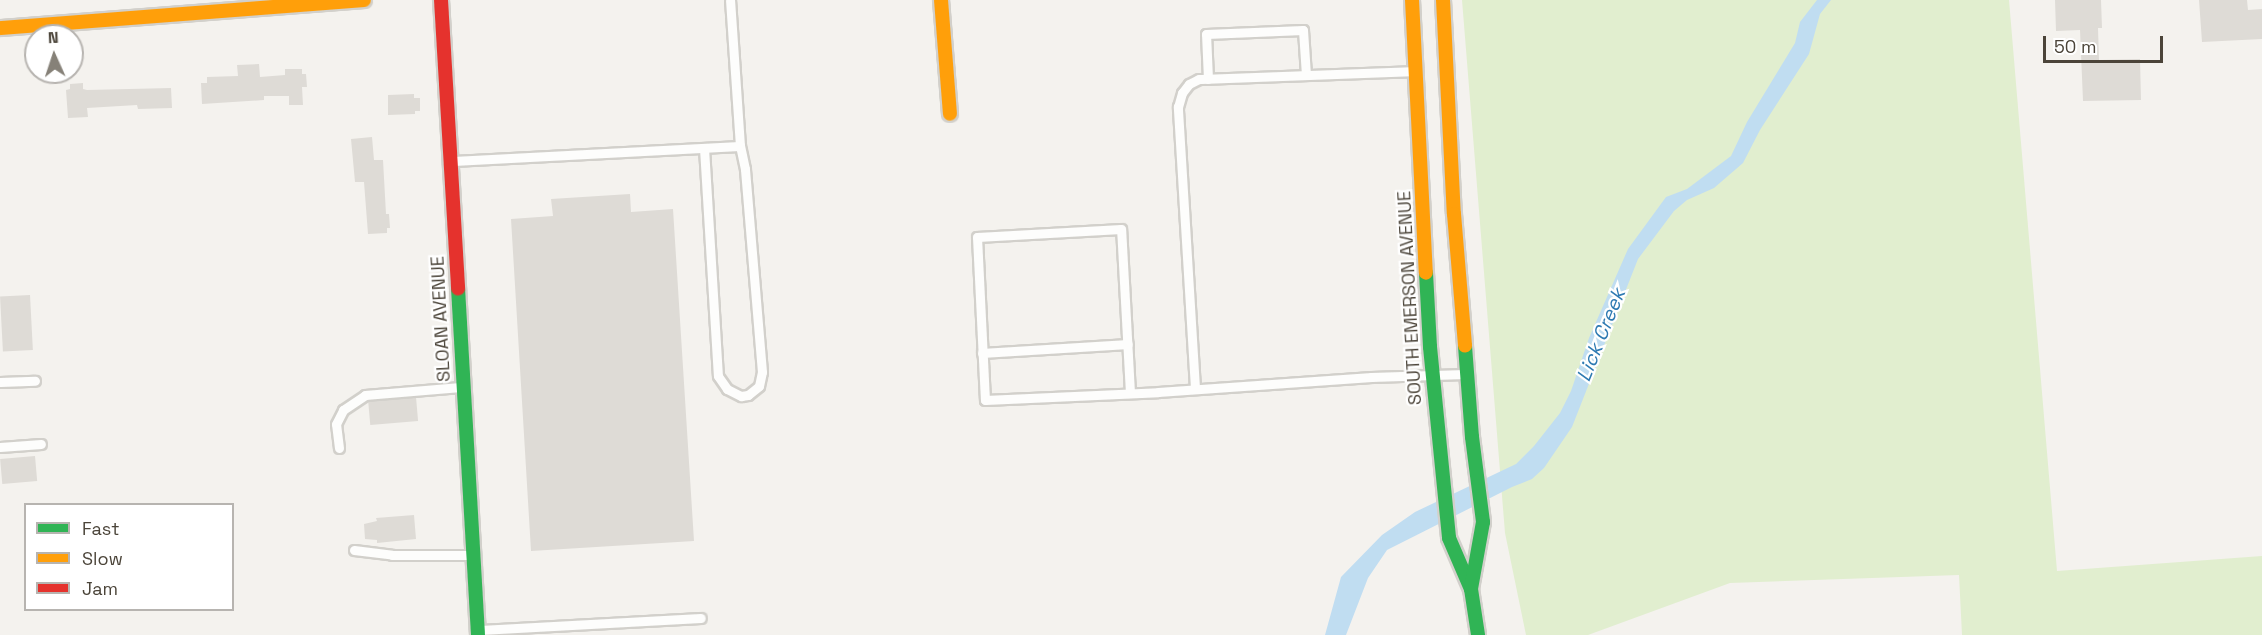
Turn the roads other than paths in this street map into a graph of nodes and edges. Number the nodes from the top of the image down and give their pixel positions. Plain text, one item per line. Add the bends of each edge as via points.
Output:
1 (364, 0) edge
2 (441, 0) edge
3 (730, 0) edge
4 (941, 0) edge
5 (1412, 0) edge
6 (1443, 0) edge
7 (0, 28) edge
8 (1416, 71) junction
9 (1306, 75) junction
10 (1208, 79) junction
11 (950, 114) dead end
12 (740, 146) junction
13 (704, 148) junction
14 (450, 161) junction
15 (1128, 344) junction
16 (982, 353) junction
17 (1468, 374) junction
18 (1432, 376) junction
19 (35, 381) dead end
20 (0, 382) edge
21 (463, 387) junction
22 (1195, 388) junction
23 (1130, 393) junction
24 (41, 444) dead end
25 (0, 447) edge
26 (339, 448) dead end
27 (354, 550) dead end
28 (473, 555) junction
29 (1471, 589) junction
30 (701, 618) dead end
31 (478, 633) edge
32 (1478, 635) edge

1 - 7 main road
2 - 14 main road, SLOAN AVENUE
3 - 12 lane
4 - 11 main road
5 - 8 main road, SOUTH EMERSON AVENUE
6 - 17 main road, SOUTH EMERSON AVENUE via 1454,214
8 - 9 lane
8 - 18 main road, SOUTH EMERSON AVENUE
9 - 10 lane
9 - 10 lane via 1303,30 1206,34
10 - 22 lane via 1189,84 1178,107
12 - 13 lane
12 - 13 lane via 762,372 759,386 741,396 726,389 718,376
13 - 14 lane
14 - 21 main road, SLOAN AVENUE
15 - 16 lane
15 - 16 lane via 1121,229 977,237
15 - 23 lane
16 - 23 lane via 985,400
17 - 18 lane
17 - 29 main road, SOUTH EMERSON AVENUE via 1483,522
18 - 22 lane
18 - 29 main road, SOUTH EMERSON AVENUE via 1449,538
19 - 20 lane
21 - 26 lane via 365,395 343,410 336,424
21 - 28 main road, SLOAN AVENUE
22 - 23 lane
24 - 25 lane
27 - 28 lane via 392,555
28 - 31 main road, SLOAN AVENUE
29 - 32 main road, SOUTH EMERSON AVENUE
30 - 31 lane

